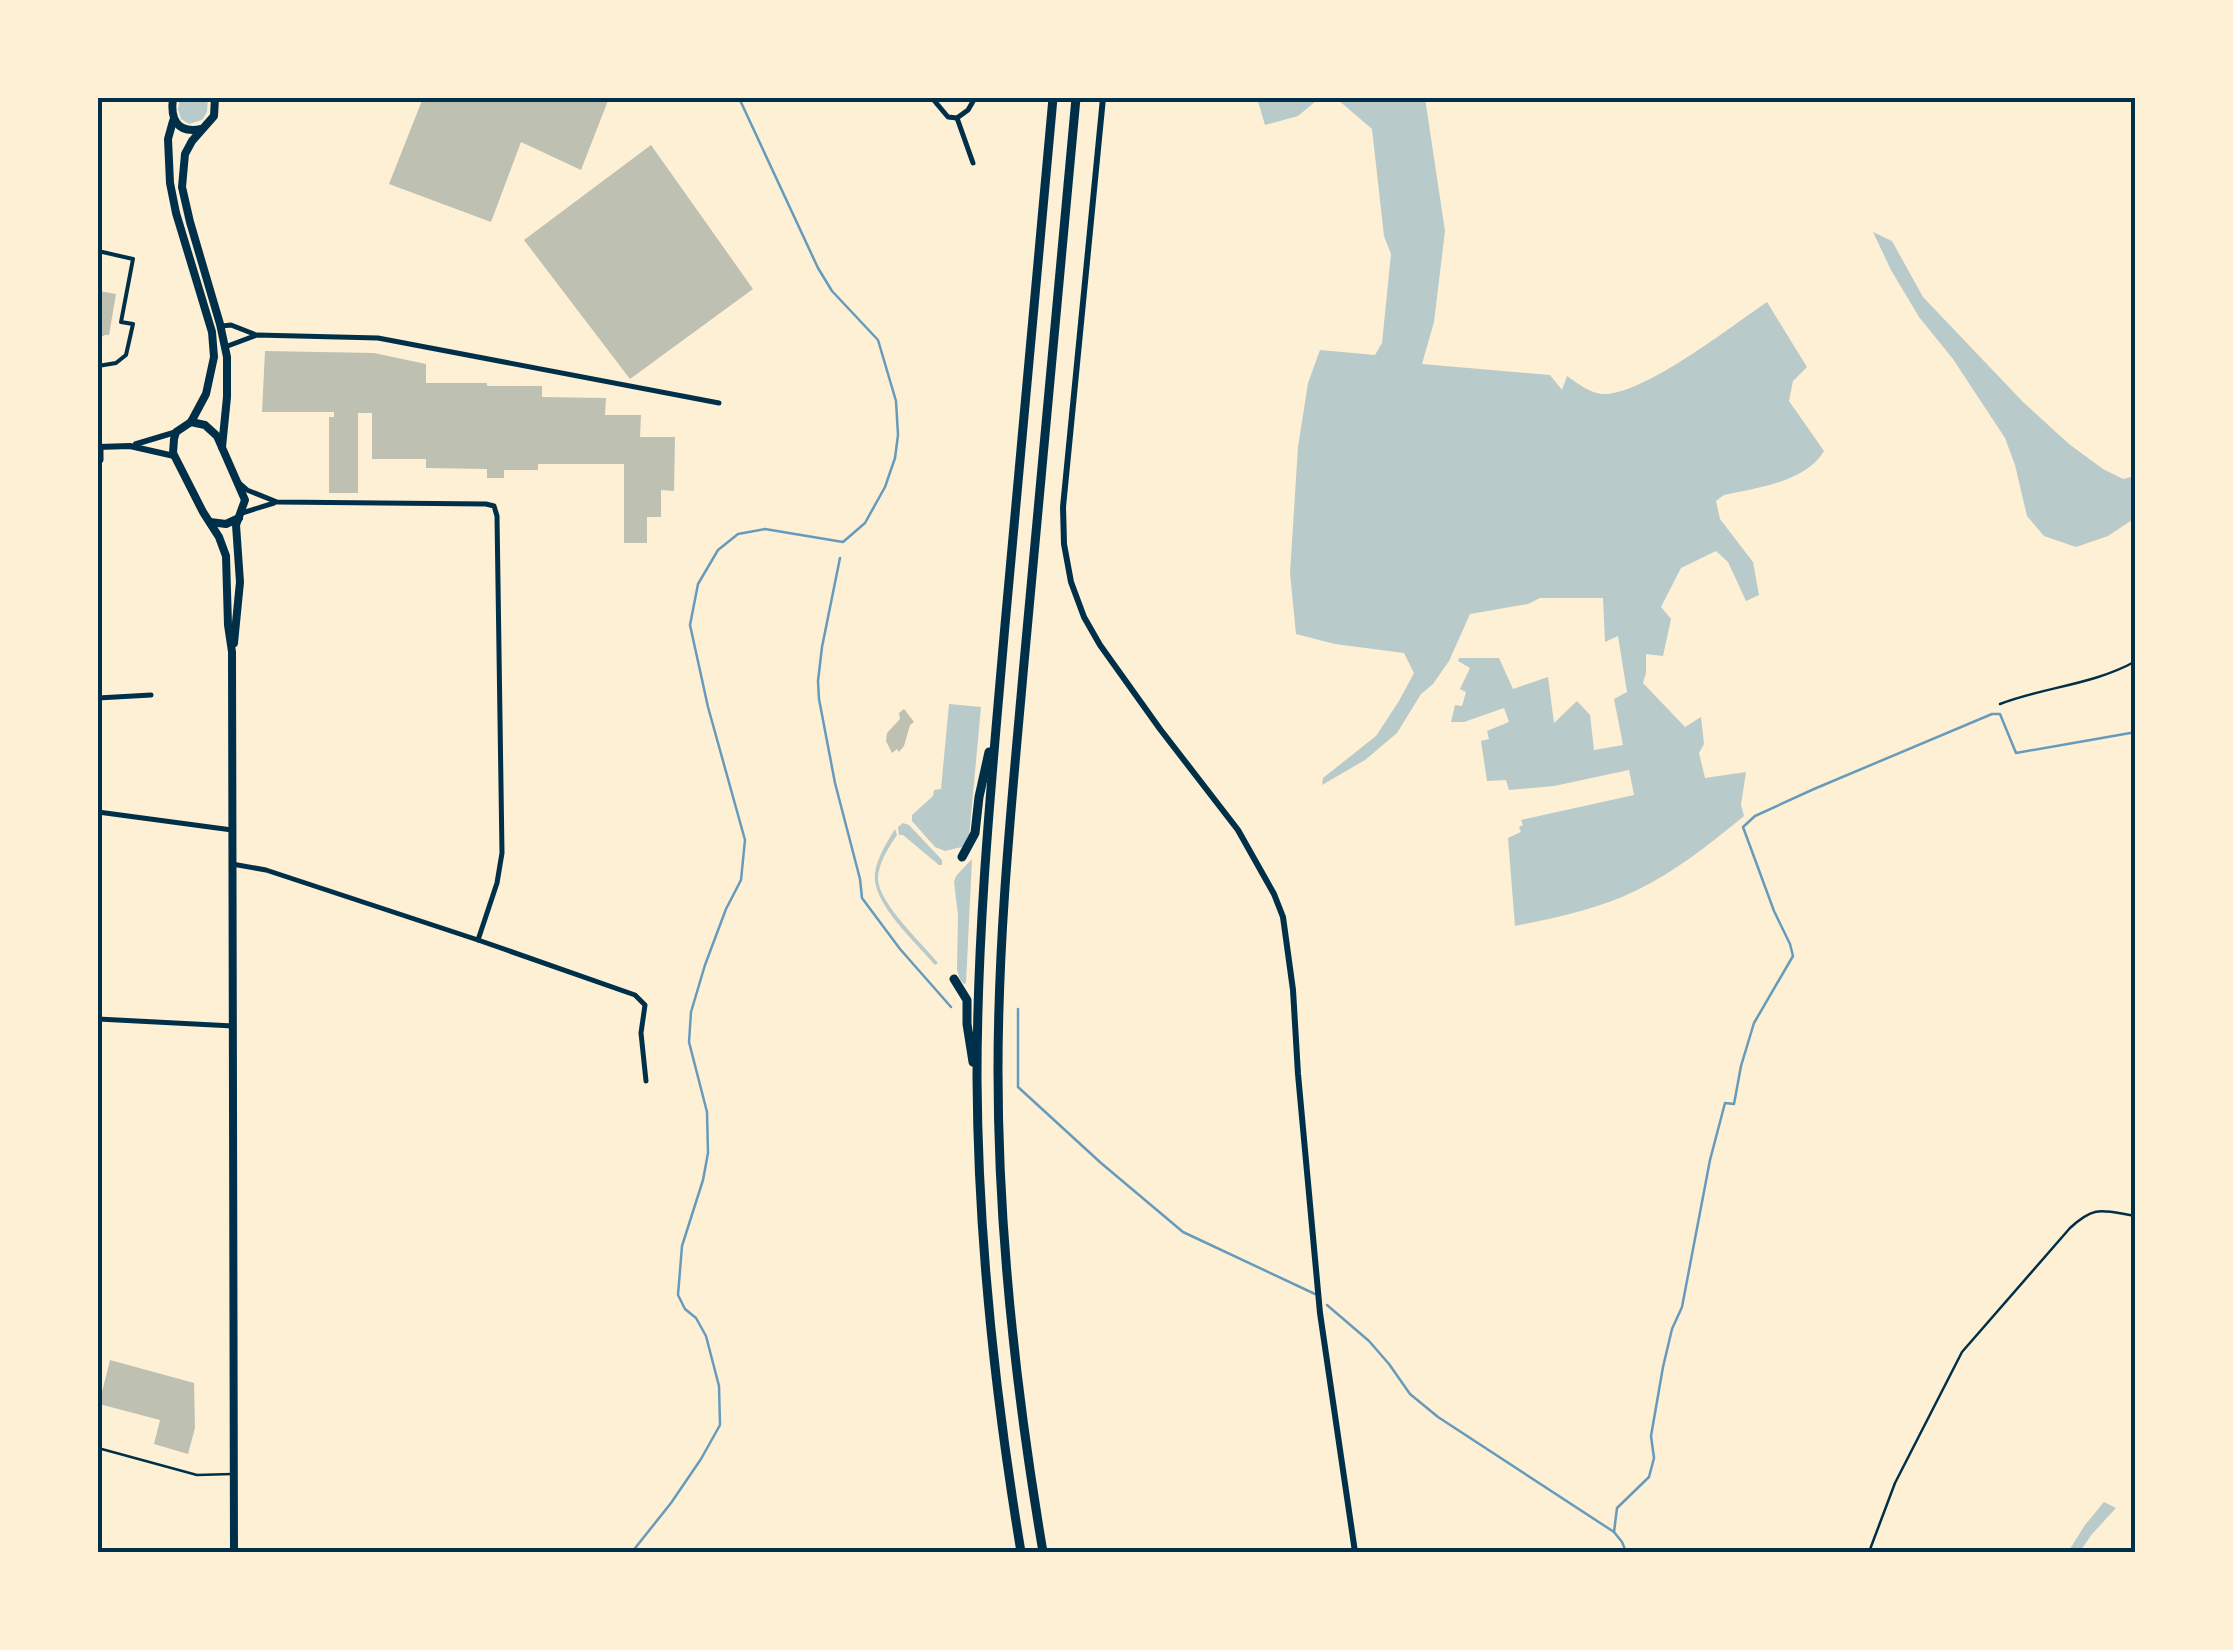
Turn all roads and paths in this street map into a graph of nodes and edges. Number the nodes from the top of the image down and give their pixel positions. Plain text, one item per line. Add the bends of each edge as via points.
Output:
1 (172, 98) edge
2 (215, 98) edge
3 (932, 98) edge
4 (975, 98) edge
5 (1054, 98) edge
6 (1076, 98) edge
7 (1102, 98) edge
8 (958, 118) junction
9 (174, 121) junction
10 (201, 130) junction
11 (973, 163) dead end
12 (98, 252) edge
13 (221, 326) junction
14 (257, 335) junction
15 (226, 346) junction
16 (98, 366) edge
17 (719, 403) dead end
18 (190, 422) junction
19 (176, 432) junction
20 (130, 446) junction
21 (99, 447) edge
22 (222, 447) junction
23 (175, 456) junction
24 (98, 465) edge
25 (239, 483) junction
26 (277, 502) junction
27 (240, 516) junction
28 (208, 521) junction
29 (232, 652) junction
30 (2136, 661) edge
31 (151, 694) dead end
32 (98, 698) edge
33 (2000, 704) dead end
34 (996, 730) junction
35 (98, 812) edge
36 (232, 830) junction
37 (962, 857) dead end
38 (232, 864) junction
39 (478, 940) junction
40 (954, 979) dead end
41 (98, 1020) edge
42 (233, 1026) junction
43 (646, 1081) dead end
44 (978, 1082) junction
45 (2136, 1216) edge
46 (98, 1448) edge
47 (234, 1474) junction
48 (234, 1552) edge
49 (1021, 1552) edge
50 (1042, 1552) edge
51 (1355, 1552) edge
52 (1870, 1552) edge

1 - 9 main road
2 - 10 main road via 214,116
3 - 8 street via 948,117
4 - 8 street
5 - 34 highway
6 - 50 highway via 999,987 1005,1244
7 - 51 street via 1063,507 1070,582 1100,645 1238,830 1283,917 1320,1313
8 - 11 street
9 - 10 main road
9 - 18 main road via 170,182 214,348 210,381
10 - 13 main road via 186,154 182,186
12 - 16 street via 134,259 121,322 133,324 126,355
13 - 14 street
13 - 15 main road
14 - 15 street
14 - 17 street via 394,340
15 - 22 main road
18 - 19 main road
18 - 22 main road via 211,429
19 - 20 street
19 - 23 main road
20 - 21 street
20 - 23 street
21 - 24 street
22 - 25 main road
23 - 28 main road
25 - 26 street
25 - 27 main road via 245,500
26 - 27 street
26 - 39 street via 486,504 496,510 502,852
27 - 28 main road via 226,524
27 - 29 main road
28 - 29 main road via 226,556
29 - 36 main road
30 - 33 path
31 - 32 street
34 - 37 highway via 975,833
34 - 44 highway via 982,897
35 - 36 street
36 - 38 main road
38 - 39 street
38 - 42 main road
39 - 43 street via 635,996 645,1005
40 - 44 highway via 966,1000
41 - 42 street
42 - 47 main road
44 - 49 highway via 994,1364
45 - 52 path via 2087,1212 1962,1352 1894,1483
46 - 47 lane via 198,1475
47 - 48 main road

